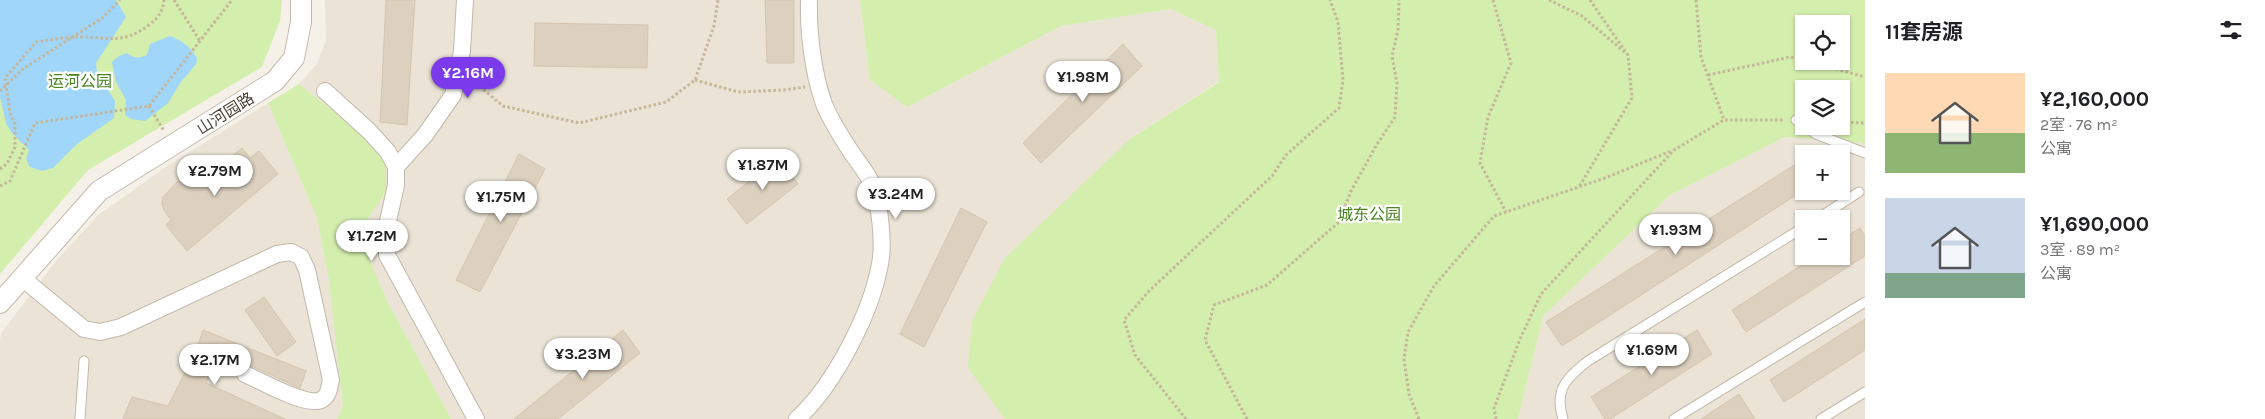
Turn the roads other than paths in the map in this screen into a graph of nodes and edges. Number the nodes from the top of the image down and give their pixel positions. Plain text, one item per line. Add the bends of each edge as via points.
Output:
1 (301, 0) edge
2 (465, 0) edge
3 (808, 0) edge
4 (325, 91) dead end
5 (1819, 135) edge
6 (1865, 153) edge
7 (396, 167) junction
8 (1859, 192) dead end
9 (1830, 210) edge
10 (1795, 233) edge
11 (22, 278) junction
12 (1865, 302) edge
13 (0, 304) edge
14 (84, 361) dead end
15 (245, 374) dead end
16 (1865, 392) edge
17 (80, 419) edge
18 (476, 419) edge
19 (797, 419) edge
20 (1563, 419) edge
21 (1674, 419) edge
22 (1821, 419) edge

1 - 11 street, 山河园路 via 294,58 275,81 99,191
2 - 7 street via 462,51 452,95 425,136
3 - 19 street via 808,20 823,102 872,185 880,215 881,263 851,344 830,379
4 - 7 street via 369,131 388,152
5 - 6 lane
7 - 18 street via 396,185 385,235 387,255
8 - 9 lane
10 - 20 lane via 1569,376 1560,393
11 - 13 street, 山河园路
11 - 15 street via 84,329 100,332 121,328 277,254 291,252 301,257 307,270 331,380 328,394 320,401 306,401
12 - 21 lane
14 - 17 lane
16 - 22 lane

